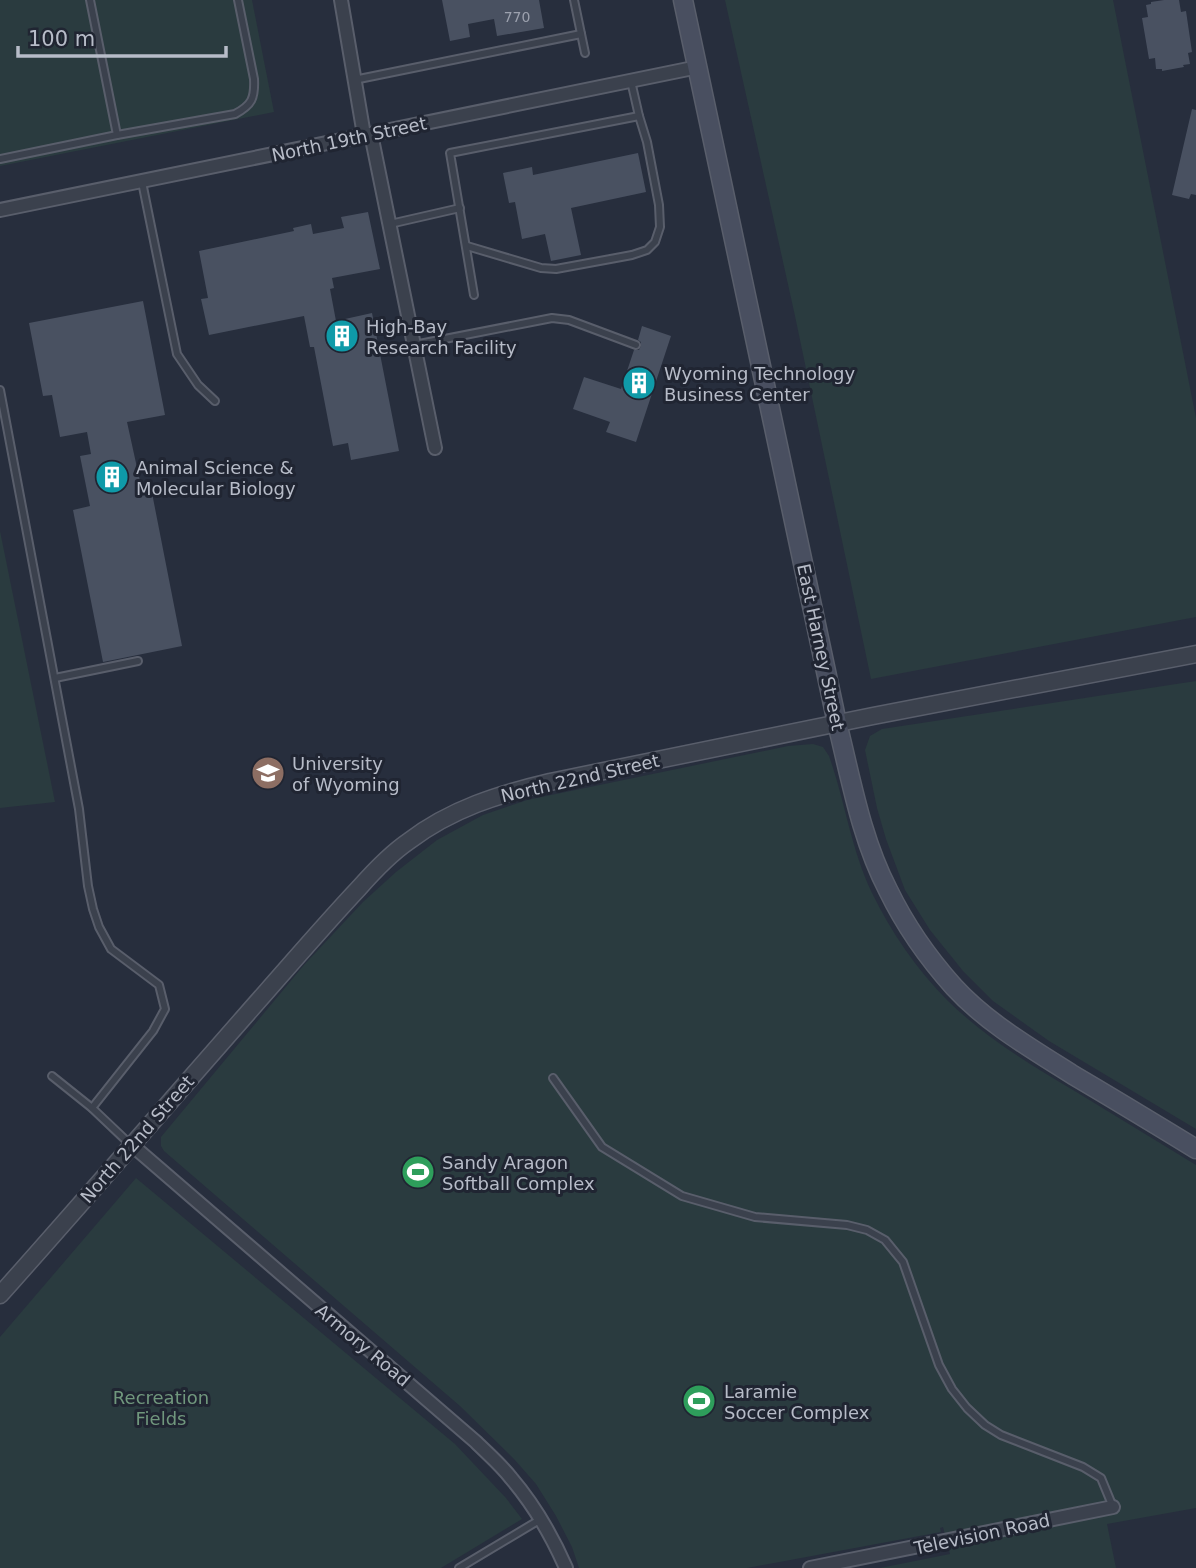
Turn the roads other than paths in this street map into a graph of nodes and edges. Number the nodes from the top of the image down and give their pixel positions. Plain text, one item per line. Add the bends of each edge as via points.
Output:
1 (90, 0) edge
2 (238, 0) edge
3 (341, 0) edge
4 (574, 0) edge
5 (683, 0) edge
6 (581, 34) junction
7 (585, 53) dead end
8 (698, 67) junction
9 (354, 80) junction
10 (631, 81) junction
11 (639, 116) junction
12 (368, 134) junction
13 (117, 135) junction
14 (0, 159) edge
15 (142, 181) junction
16 (460, 208) junction
17 (0, 210) edge
18 (390, 224) junction
19 (467, 246) junction
20 (474, 295) dead end
21 (414, 345) junction
22 (636, 345) dead end
23 (0, 390) edge
24 (215, 401) dead end
25 (435, 449) dead end
26 (1196, 654) edge
27 (138, 661) dead end
28 (55, 677) junction
29 (837, 723) junction
30 (52, 1076) dead end
31 (552, 1078) dead end
32 (92, 1108) junction
33 (133, 1146) junction
34 (1196, 1149) edge
35 (0, 1295) edge
36 (1113, 1507) joint
37 (541, 1519) junction
38 (459, 1568) edge
39 (566, 1568) edge
40 (810, 1568) edge

1 - 13 lane
2 - 13 lane via 254,79 252,101 245,109
3 - 9 street
4 - 6 lane
5 - 8 main road, East Harney Street
6 - 7 lane
6 - 9 lane
8 - 10 street, North 19th Street
8 - 29 main road, East Harney Street
9 - 12 street
10 - 11 lane
10 - 12 street, North 19th Street
11 - 16 lane via 450,153
11 - 19 lane via 659,205 660,227 647,250 556,270
12 - 15 street, North 19th Street
12 - 18 street
13 - 14 lane
15 - 17 street, North 19th Street
15 - 24 lane via 177,354
16 - 18 lane
16 - 19 lane
18 - 21 street
19 - 20 lane
21 - 22 lane via 552,318
21 - 25 street
23 - 28 lane
26 - 29 street, North 22nd Street
27 - 28 lane
28 - 32 lane via 96,918 111,949 159,985 164,1009 153,1031
29 - 33 street, North 22nd Street via 512,791 438,821 383,863 346,902
29 - 34 main road, East Harney Street via 862,824 887,890 955,988 1023,1043
30 - 32 lane
31 - 36 lane via 602,1147 681,1196 755,1217 847,1225 885,1240 903,1262 939,1365 967,1408 1001,1435 1101,1478
32 - 33 lane
33 - 35 street, North 22nd Street
33 - 37 street, Armory Road via 476,1442 510,1476
36 - 40 street, Television Road
37 - 38 lane
37 - 39 street, Armory Road

